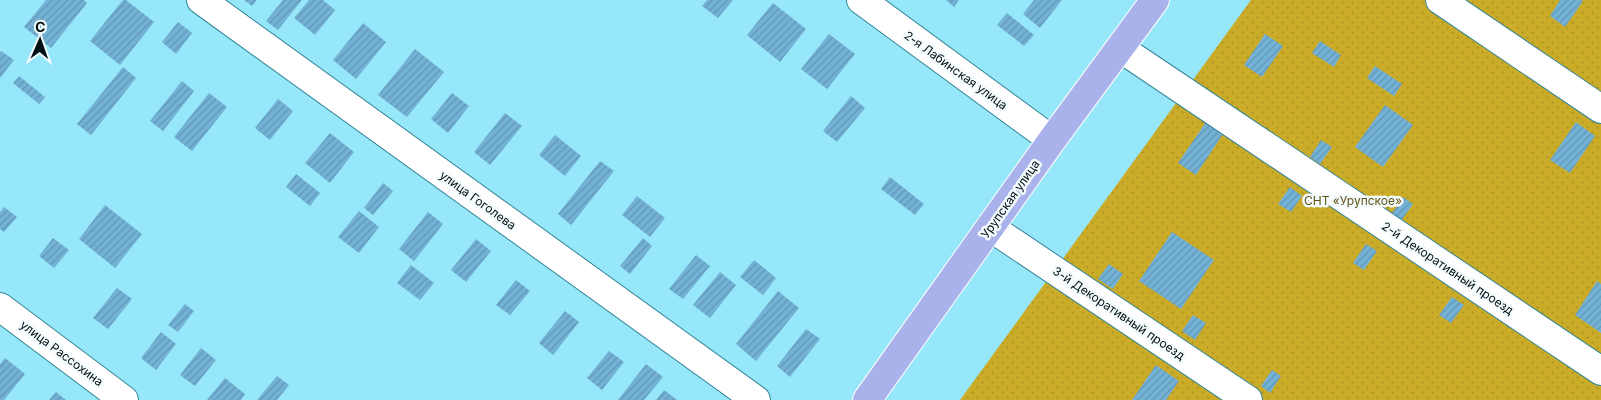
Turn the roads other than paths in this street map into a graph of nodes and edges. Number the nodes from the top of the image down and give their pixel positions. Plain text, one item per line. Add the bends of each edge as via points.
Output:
1 (201, 0) edge
2 (861, 0) edge
3 (1155, 0) edge
4 (1440, 0) edge
5 (1120, 48) junction
6 (1601, 109) edge
7 (1052, 140) junction
8 (990, 227) junction
9 (0, 307) edge
10 (1601, 371) edge
11 (124, 400) edge
12 (756, 400) edge
13 (867, 400) edge
14 (1248, 400) edge

1 - 12 street, улица Гоголева
2 - 7 street, 2-я Лабинская улица
3 - 5 main road, Урупская улица
4 - 6 street
5 - 7 main road, Урупская улица
5 - 10 street, 2-й Декоративный проезд
7 - 8 main road, Урупская улица
8 - 13 main road, Урупская улица
8 - 14 street, 3-й Декоративный проезд
9 - 11 street, улица Рассохина

